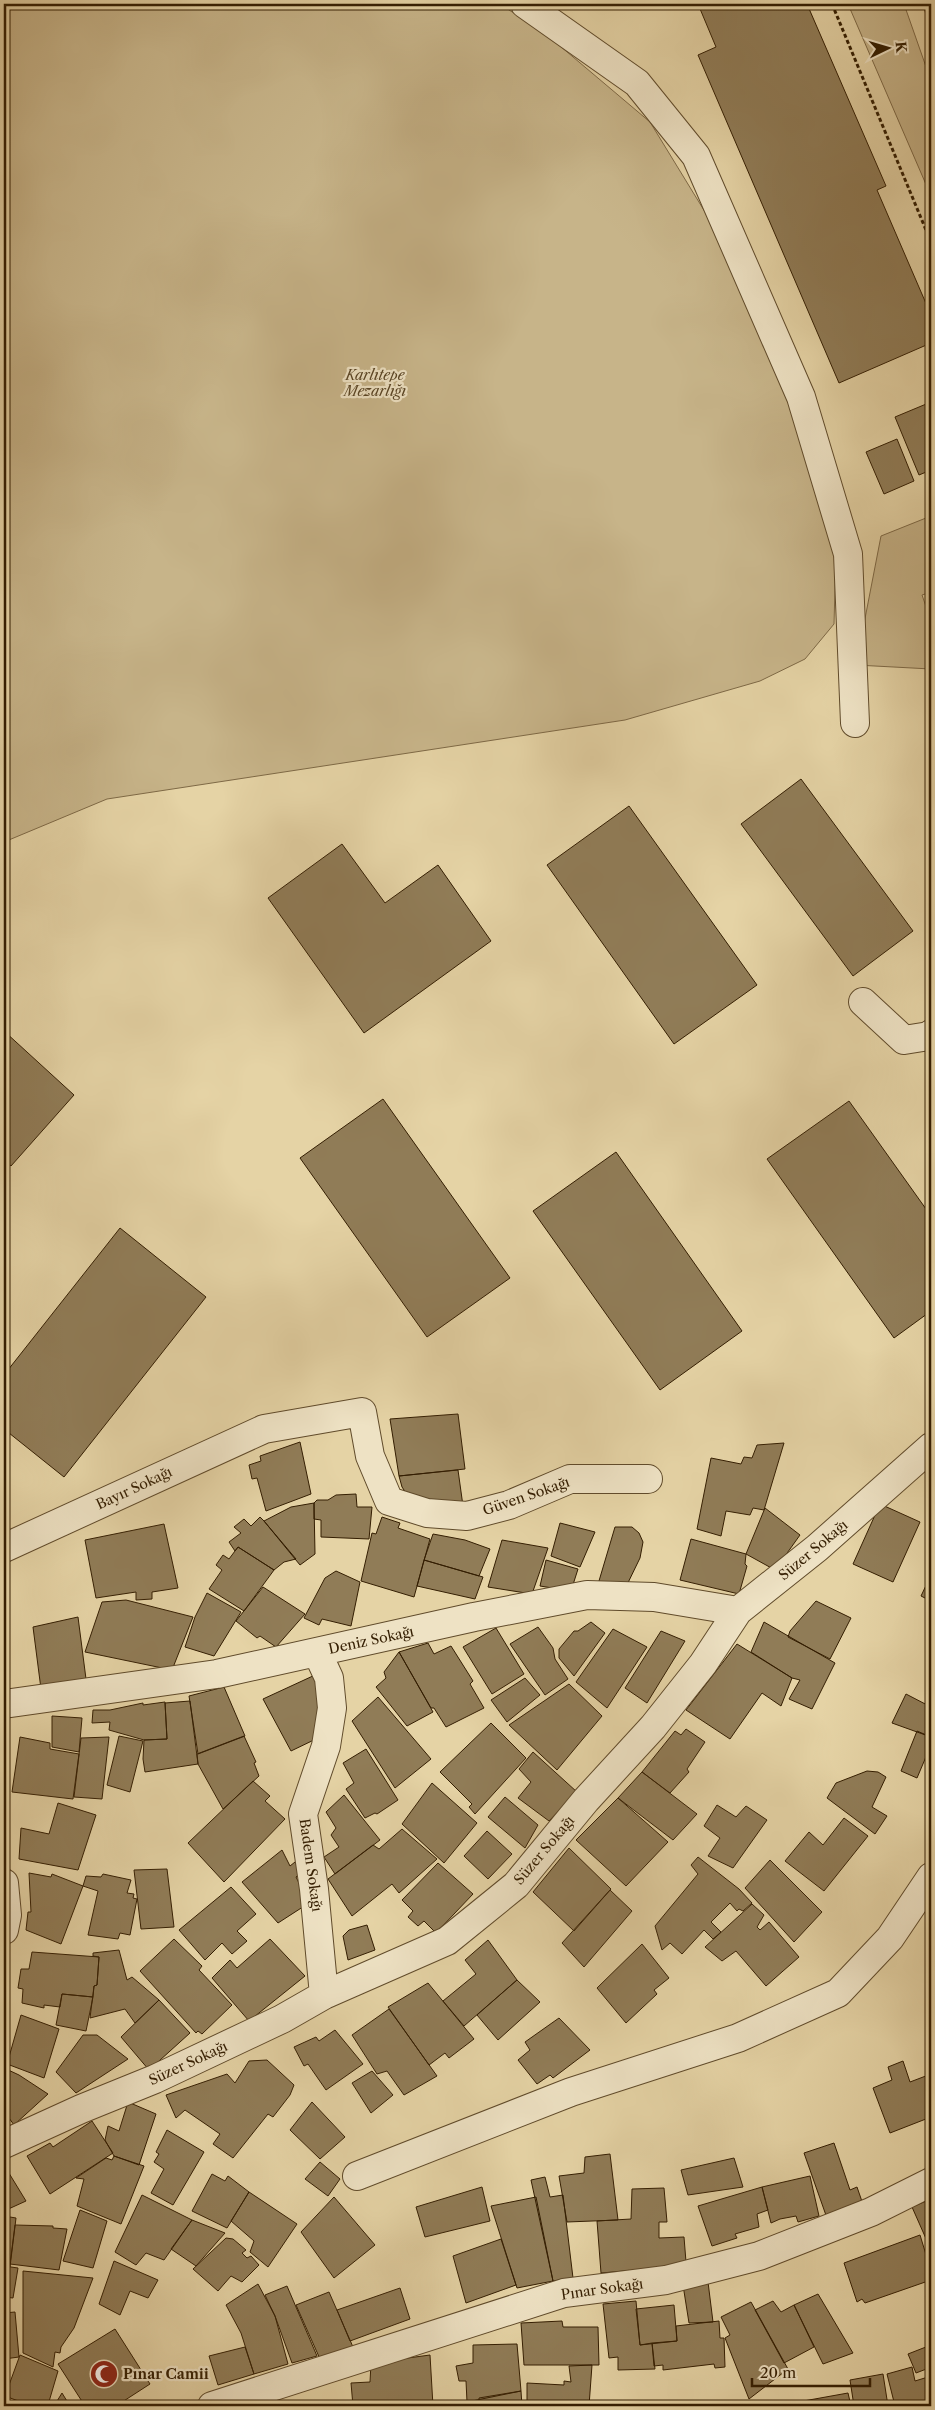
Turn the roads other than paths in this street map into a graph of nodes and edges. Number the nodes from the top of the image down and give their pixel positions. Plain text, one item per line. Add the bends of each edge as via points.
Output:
1 (526, 4) edge
2 (856, 724) dead end
3 (863, 1002) dead end
4 (931, 1034) edge
5 (264, 1429) joint
6 (931, 1447) edge
7 (648, 1479) dead end
8 (4, 1548) edge
9 (738, 1611) junction
10 (317, 1652) junction
11 (4, 1704) edge
12 (931, 1877) edge
13 (4, 1883) edge
14 (4, 1930) edge
15 (324, 1994) junction
16 (4, 2144) edge
17 (357, 2176) dead end
18 (931, 2182) edge
19 (212, 2406) edge

1 - 2 street via 637,83 696,156 801,397 848,554
3 - 4 street via 904,1040
5 - 7 street, Güven Sokağı via 362,1412 370,1456 389,1501 428,1513 467,1516 509,1505 570,1479
5 - 8 street, Bayır Sokağı
6 - 9 street, Süzer Sokağı via 817,1548
9 - 10 street, Deniz Sokağı via 654,1597 587,1595
9 - 15 street, Süzer Sokağı via 703,1664 653,1727 586,1800 516,1885 447,1941
10 - 11 street, Deniz Sokağı via 217,1674
10 - 15 street, Badem Sokağı via 329,1678 332,1708 326,1746 303,1814
12 - 17 street via 890,1938 838,1993 738,2038 571,2092
13 - 14 street via 7,1915
15 - 16 street, Süzer Sokağı via 282,2018 155,2079
18 - 19 street, Pınar Sokağı via 870,2212 759,2256 666,2280 564,2293

